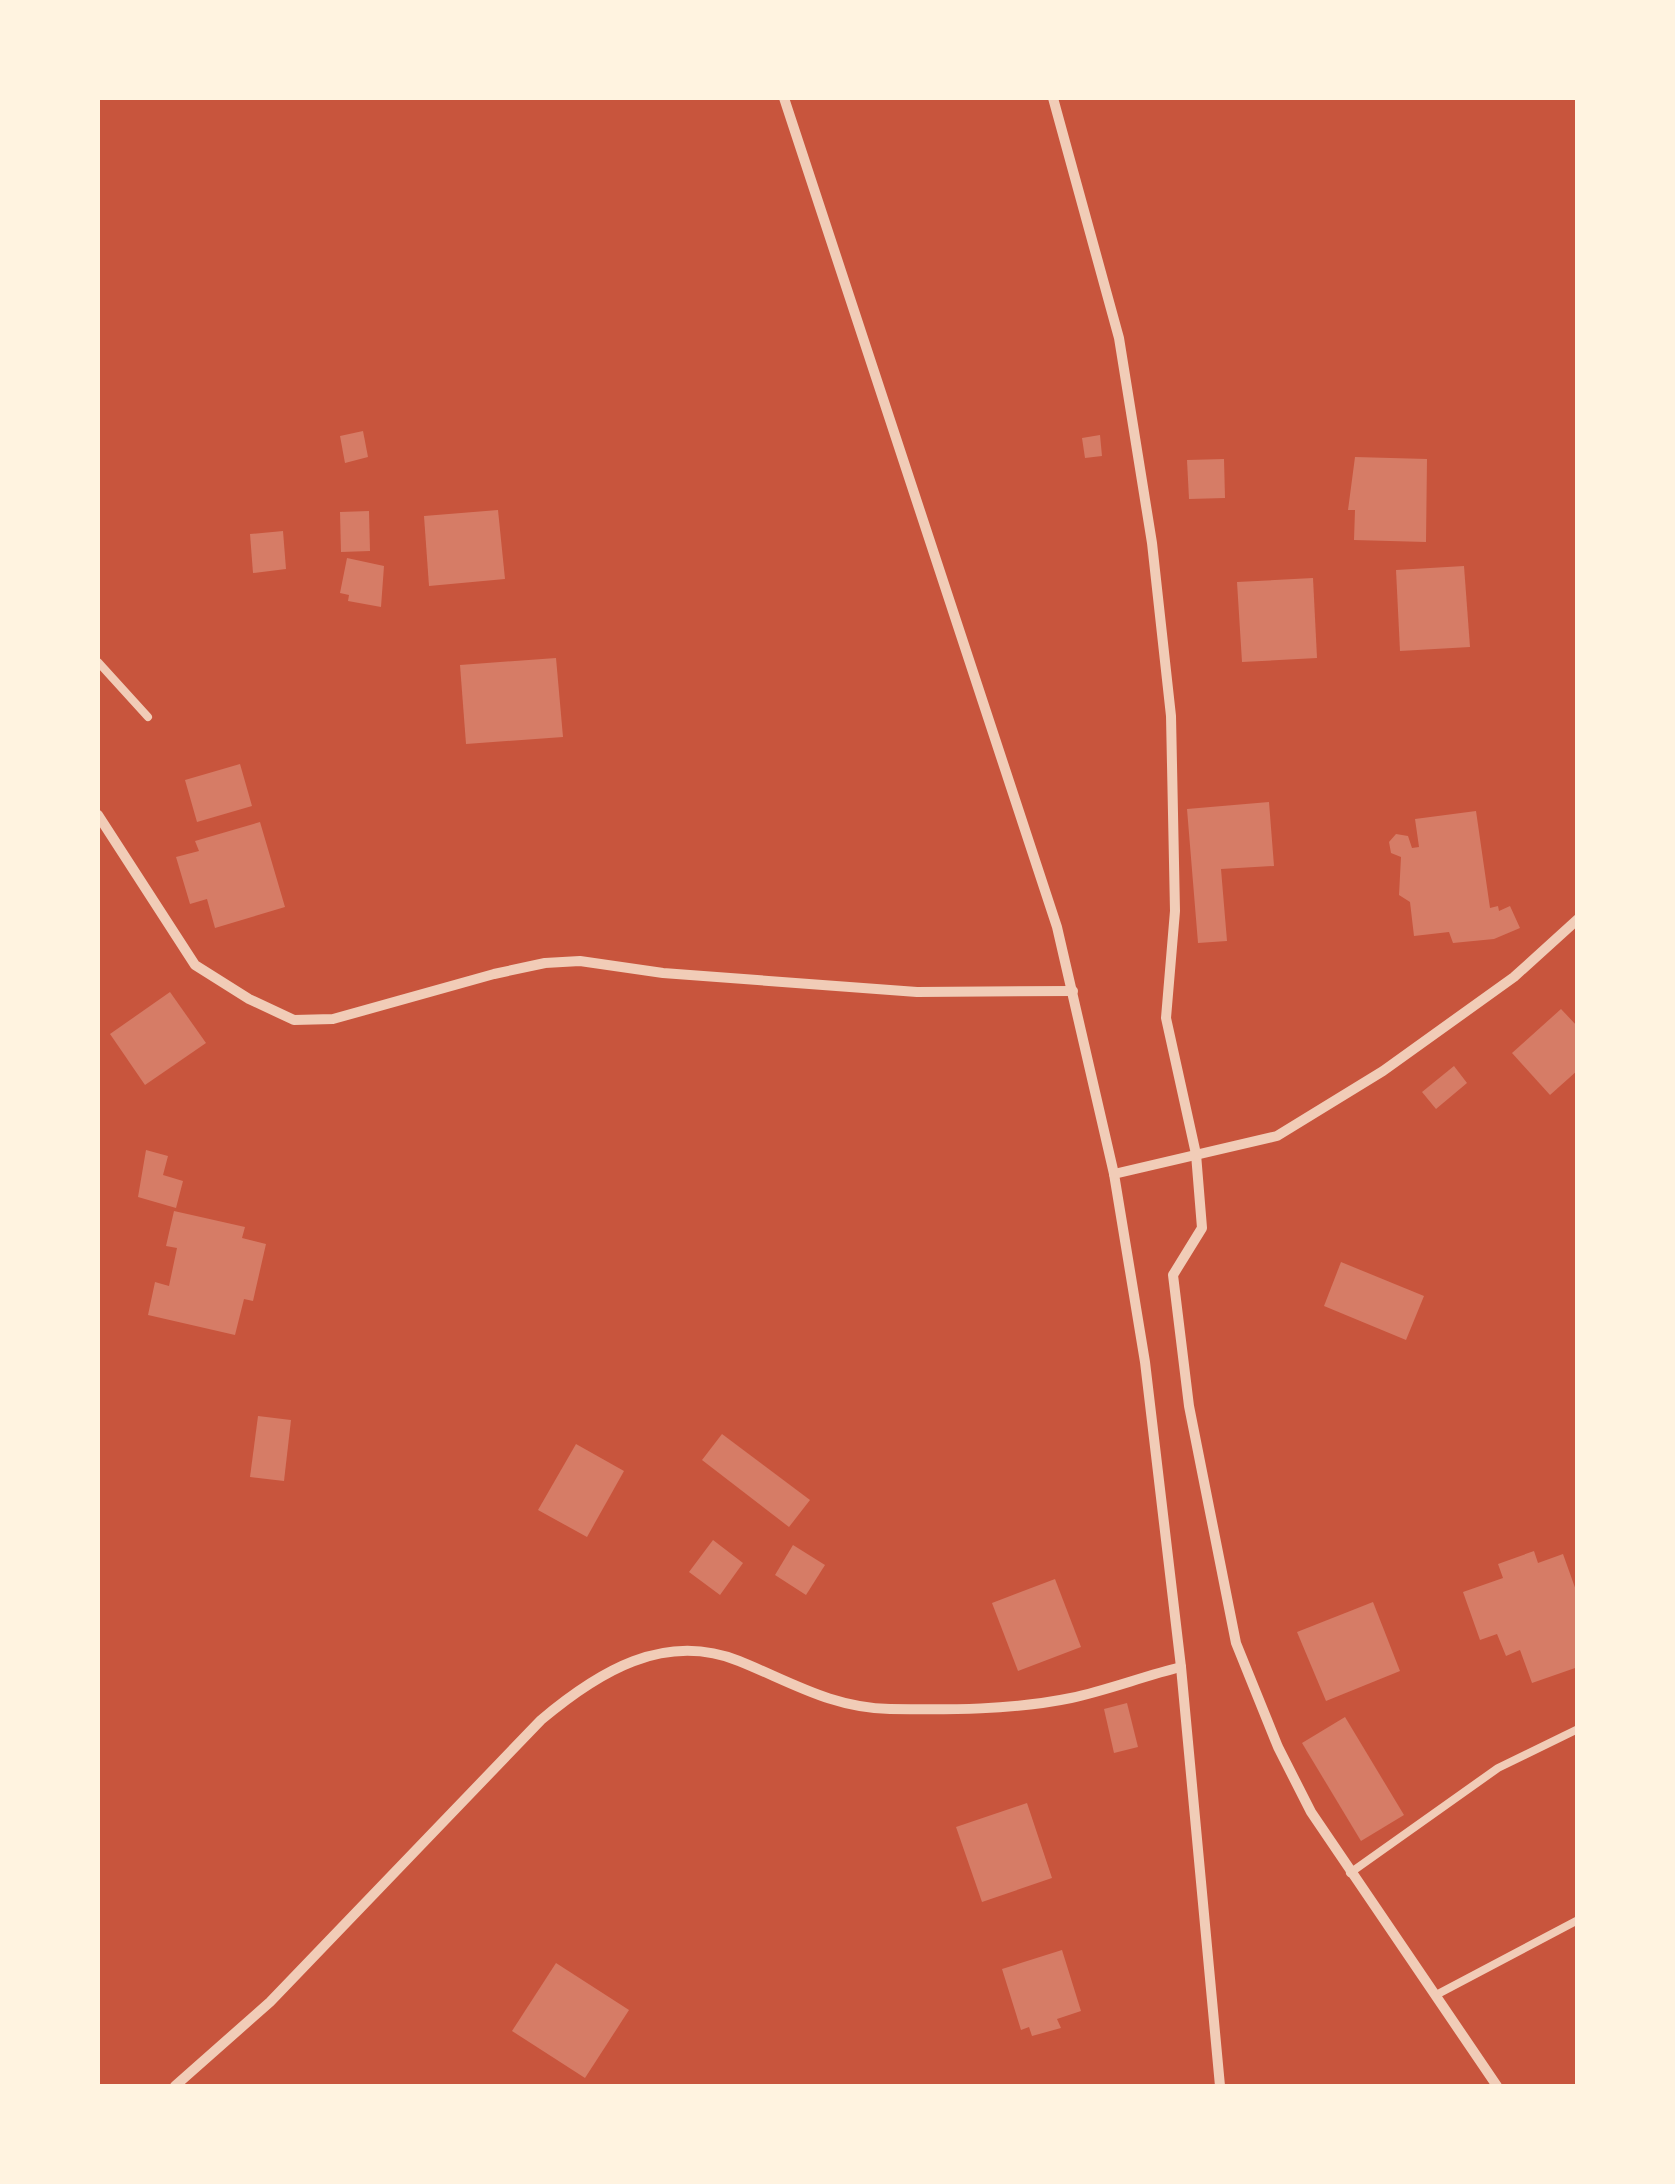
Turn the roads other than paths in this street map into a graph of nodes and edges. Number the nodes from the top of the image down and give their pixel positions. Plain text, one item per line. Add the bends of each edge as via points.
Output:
1 (784, 98) edge
2 (1054, 98) edge
3 (98, 662) edge
4 (148, 717) dead end
5 (98, 815) edge
6 (1578, 919) edge
7 (1073, 990) junction
8 (1196, 1154) junction
9 (1114, 1174) junction
10 (1180, 1667) junction
11 (1578, 1729) edge
12 (1350, 1873) junction
13 (1578, 1920) edge
14 (1436, 1995) junction
15 (175, 2086) edge
16 (1220, 2086) edge
17 (1497, 2086) edge

1 - 7 street
2 - 8 street via 1120,338 1152,543 1170,716 1175,911 1166,1018
3 - 4 lane
5 - 7 street via 195,965 294,1020 329,1020 545,963 917,992
6 - 8 street via 1514,977 1292,1127
7 - 9 street
8 - 9 street
8 - 12 street via 1202,1228 1172,1274 1189,1406 1236,1643 1278,1746
9 - 10 street via 1145,1362
10 - 15 street via 1070,1698 1002,1708 888,1709 818,1698 709,1652 666,1649 637,1659 576,1690 541,1720 270,2002
10 - 16 street
11 - 12 lane via 1498,1768
12 - 14 street
13 - 14 lane
14 - 17 street

